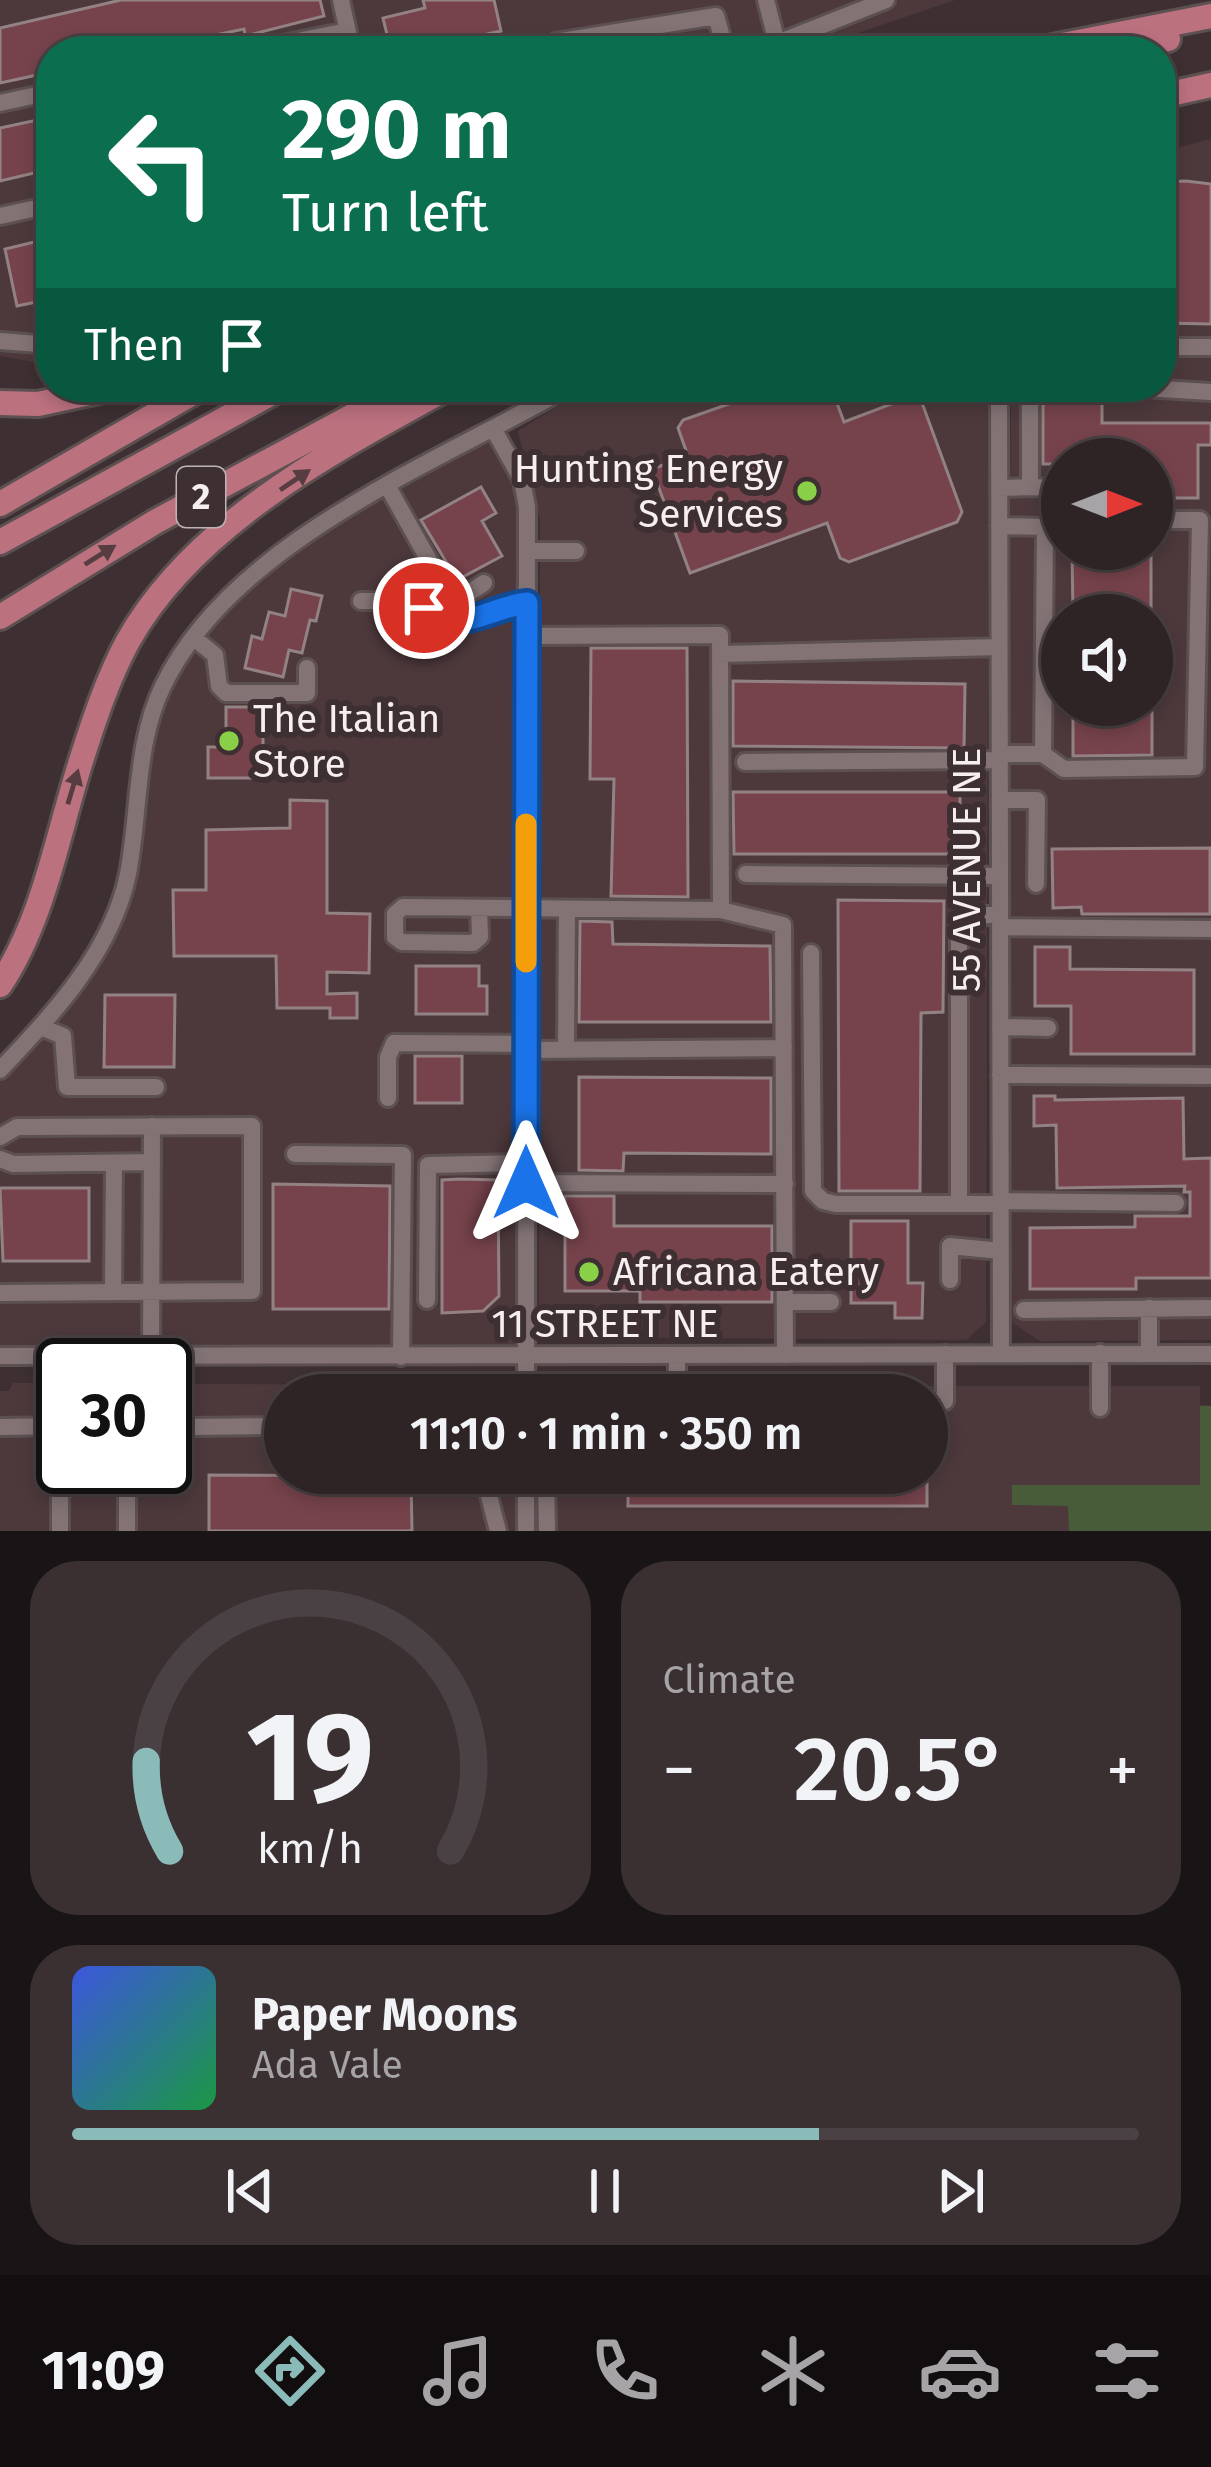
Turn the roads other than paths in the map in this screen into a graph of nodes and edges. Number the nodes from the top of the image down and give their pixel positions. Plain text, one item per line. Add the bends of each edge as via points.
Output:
1 (341, 0) edge
2 (766, 0) edge
3 (884, 0) edge
4 (1211, 16) edge
5 (1211, 28) edge
6 (347, 31) junction
7 (322, 36) edge
8 (348, 36) edge
9 (592, 36) edge
10 (722, 36) edge
11 (775, 36) edge
12 (794, 36) edge
13 (1109, 36) edge
14 (1176, 36) edge
15 (1211, 86) edge
16 (1176, 93) edge
17 (36, 95) edge
18 (0, 103) edge
19 (36, 208) edge
20 (0, 216) edge
21 (0, 341) edge
22 (36, 344) edge
23 (1176, 347) edge
24 (1211, 347) edge
25 (1176, 390) edge
26 (1211, 392) edge
27 (47, 402) edge
28 (177, 402) edge
29 (256, 402) edge
30 (378, 402) edge
31 (423, 402) edge
32 (542, 402) edge
33 (999, 402) edge
34 (1030, 402) edge
35 (0, 403) edge
36 (494, 430) junction
37 (1030, 487) junction
38 (1041, 487) edge
39 (388, 488) junction
40 (999, 488) junction
41 (0, 504) edge
42 (1173, 520) edge
43 (1041, 524) edge
44 (999, 526) junction
45 (0, 542) edge
46 (527, 551) junction
47 (575, 551) dead end
48 (1051, 570) edge
49 (484, 583) dead end
50 (362, 601) dead end
51 (527, 603) junction
52 (0, 616) edge
53 (527, 636) junction
54 (194, 638) junction
55 (999, 647) junction
56 (720, 654) junction
57 (307, 668) dead end
58 (1043, 754) junction
59 (1000, 757) junction
60 (745, 761) dead end
61 (1000, 800) junction
62 (746, 874) dead end
63 (1000, 876) junction
64 (1036, 884) dead end
65 (40, 899) junction
66 (479, 908) junction
67 (526, 908) junction
68 (567, 909) junction
69 (721, 910) junction
70 (1000, 920) junction
71 (1211, 929) edge
72 (811, 953) dead end
73 (0, 963) edge
74 (0, 985) edge
75 (41, 1027) junction
76 (1000, 1027) junction
77 (1048, 1028) dead end
78 (526, 1047) junction
79 (784, 1048) junction
80 (566, 1050) junction
81 (0, 1070) edge
82 (1000, 1076) junction
83 (1211, 1076) edge
84 (156, 1087) dead end
85 (388, 1098) dead end
86 (152, 1126) junction
87 (0, 1137) edge
88 (295, 1154) dead end
89 (0, 1159) edge
90 (152, 1162) junction
91 (114, 1163) junction
92 (526, 1163) junction
93 (526, 1183) junction
94 (784, 1184) junction
95 (1001, 1203) junction
96 (1176, 1203) dead end
97 (959, 1204) junction
98 (1001, 1251) junction
99 (950, 1280) dead end
100 (113, 1292) junction
101 (152, 1292) junction
102 (0, 1293) edge
103 (427, 1300) dead end
104 (785, 1302) junction
105 (831, 1302) dead end
106 (1149, 1308) junction
107 (1211, 1308) edge
108 (1024, 1310) dead end
109 (151, 1338) edge
110 (1001, 1353) junction
111 (1100, 1353) junction
112 (192, 1354) edge
113 (944, 1354) junction
114 (1149, 1354) junction
115 (1211, 1354) edge
116 (785, 1355) junction
117 (1, 1356) edge
118 (36, 1357) edge
119 (401, 1357) junction
120 (677, 1357) junction
121 (526, 1358) junction
122 (526, 1374) edge
123 (677, 1374) edge
124 (944, 1374) edge
125 (1100, 1408) dead end
126 (36, 1426) edge
127 (264, 1426) edge
128 (0, 1427) edge
129 (192, 1427) edge
130 (61, 1494) edge
131 (127, 1494) edge
132 (489, 1494) edge
133 (526, 1494) edge
134 (547, 1494) edge
135 (60, 1531) edge
136 (127, 1531) edge
137 (498, 1531) edge
138 (526, 1531) edge
139 (547, 1531) edge

1 - 6 street
2 - 11 street
3 - 12 street
4 - 13 highway
5 - 14 highway
6 - 7 street
6 - 8 street
9 - 10 street via 716,16
15 - 16 highway
17 - 18 street
19 - 20 street
21 - 22 street
23 - 24 street
25 - 26 street
27 - 35 highway
28 - 41 highway
29 - 45 highway, 2
52 -> 30 highway, 2
65 -> 31 highway via 111,676 153,604 264,501
32 - 36 street
33 - 40 street, 55 AVENUE NE
34 - 37 street
36 - 39 street
36 - 46 street via 522,480
37 - 38 street
37 - 40 street
39 - 49 street via 445,589 463,597
39 - 54 street via 279,551
40 - 44 street, 55 AVENUE NE
42 - 58 street via 1200,520 1195,767 1064,769
43 - 44 street
44 - 55 street, 55 AVENUE NE
46 - 47 street
46 - 51 street
48 - 58 street
50 - 51 street via 416,601 436,618 461,622
51 - 53 street
53 - 56 street via 720,634
53 - 67 street
54 - 57 street via 215,655 226,693 307,694
54 - 75 street via 153,710 115,916
55 - 56 street
55 - 59 street, 55 AVENUE NE
56 - 69 street
58 - 59 street
59 - 60 street
59 - 61 street, 55 AVENUE NE
61 - 63 street, 55 AVENUE NE
61 - 64 street via 1037,800
62 - 63 street
63 - 70 street, 55 AVENUE NE
65 - 73 highway
65 - 74 highway
66 - 66 street via 403,907 395,937 473,943
66 - 67 street
67 - 68 street
67 - 78 street
68 - 69 street
68 - 80 street
69 - 79 street via 783,925
70 - 71 street
70 - 76 street, 55 AVENUE NE
70 - 97 street via 965,916 959,923
72 - 97 street via 813,1191 836,1204
75 - 81 street
75 - 84 street via 63,1036 67,1087
76 - 77 street
76 - 82 street, 55 AVENUE NE
78 - 80 street
78 - 85 street via 394,1043
78 - 92 street
79 - 80 street
79 - 94 street
82 - 83 street
82 - 95 street, 55 AVENUE NE
86 - 87 street via 17,1127
86 - 90 street
86 - 101 street via 252,1126 252,1244 252,1291
88 - 119 street via 403,1155
89 - 91 street
90 - 91 street
90 - 101 street
91 - 100 street
92 - 93 street
92 - 103 street via 428,1165
93 - 94 street
93 - 121 street
94 - 104 street
95 - 96 street
95 - 97 street
95 - 98 street, 55 AVENUE NE
98 - 99 street via 950,1246
98 - 110 street, 55 AVENUE NE
100 - 101 street
100 - 102 street
101 - 109 street
104 - 105 street
104 - 116 street
106 - 107 street
106 - 108 street
106 - 114 street
110 - 111 street, 11 STREET NE
110 - 113 street, 11 STREET NE
111 - 114 street, 11 STREET NE
111 - 125 street
112 - 119 street, 11 STREET NE
113 - 116 street, 11 STREET NE
113 - 124 street
114 - 115 street, 11 STREET NE
116 - 120 street, 11 STREET NE
117 - 118 street, 11 STREET NE
119 - 121 street, 11 STREET NE
120 - 121 street, 11 STREET NE
120 - 123 street
121 - 122 street
126 - 128 street
127 - 129 street
130 - 135 street
131 - 136 street
132 - 137 street
133 - 138 street
134 - 139 street

